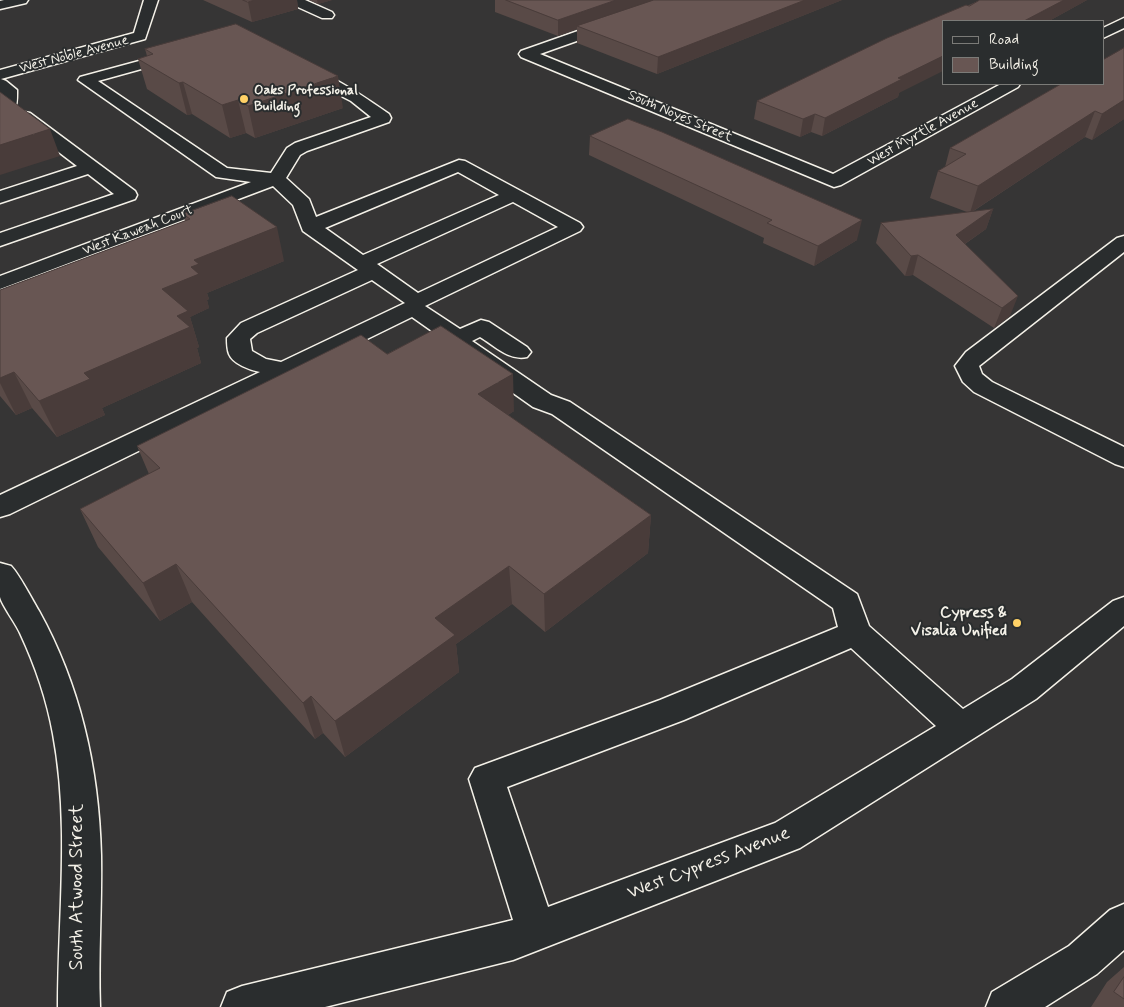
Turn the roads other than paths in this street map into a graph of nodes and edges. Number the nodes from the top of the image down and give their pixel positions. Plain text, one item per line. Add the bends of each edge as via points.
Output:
1 (21, 0) edge
2 (151, 0) edge
3 (294, 0) edge
4 (679, 0) edge
5 (0, 5) edge
6 (326, 15) dead end
7 (1124, 22) edge
8 (1104, 33) edge
9 (189, 51) edge
10 (290, 65) edge
11 (0, 75) edge
12 (0, 84) edge
13 (1010, 85) edge
14 (5, 107) edge
15 (91, 167) junction
16 (276, 179) junction
17 (834, 181) joint
18 (514, 195) junction
19 (0, 197) edge
20 (310, 227) junction
21 (0, 240) edge
22 (1124, 242) edge
23 (367, 267) junction
24 (0, 283) edge
25 (415, 305) junction
26 (459, 339) junction
27 (519, 352) dead end
28 (284, 370) junction
29 (1124, 458) edge
30 (0, 507) edge
31 (0, 574) edge
32 (1120, 619) edge
33 (855, 633) junction
34 (960, 727) junction
35 (1124, 924) edge
36 (536, 931) junction
37 (79, 1007) edge
38 (242, 1007) edge
39 (1007, 1007) edge

1 - 5 street
2 - 11 street, West Noble Avenue via 140,36
3 - 6 street
4 - 17 street, South Noyes Street via 526,54
7 - 8 street
9 - 16 street via 86,80 222,173
10 - 16 street via 357,98 383,118 301,147 293,152
12 - 14 street via 9,90
13 - 17 street, West Myrtle Avenue
14 - 15 street
15 - 19 street
15 - 21 street via 128,195
16 - 20 street via 302,203
16 - 24 street, West Kaweah Court
18 - 20 street via 459,166
18 - 23 street
18 - 25 street via 573,227
20 - 23 street
22 - 29 street via 974,357 967,366 971,377 983,387
23 - 25 street
23 - 28 street via 248,328 238,338 241,354 259,365
25 - 26 street
25 - 28 street
26 - 27 street via 481,328
26 - 33 street via 463,347 542,401 561,408 846,602
28 - 30 street
31 - 37 street, South Atwood Street via 20,601 56,680 73,745 82,835
32 - 34 street, West Cypress Avenue via 1024,689
33 - 34 street
33 - 36 street via 672,710 487,779
34 - 36 street, West Cypress Avenue via 787,836
35 - 39 street via 1084,960
36 - 38 street, West Cypress Avenue via 513,940

